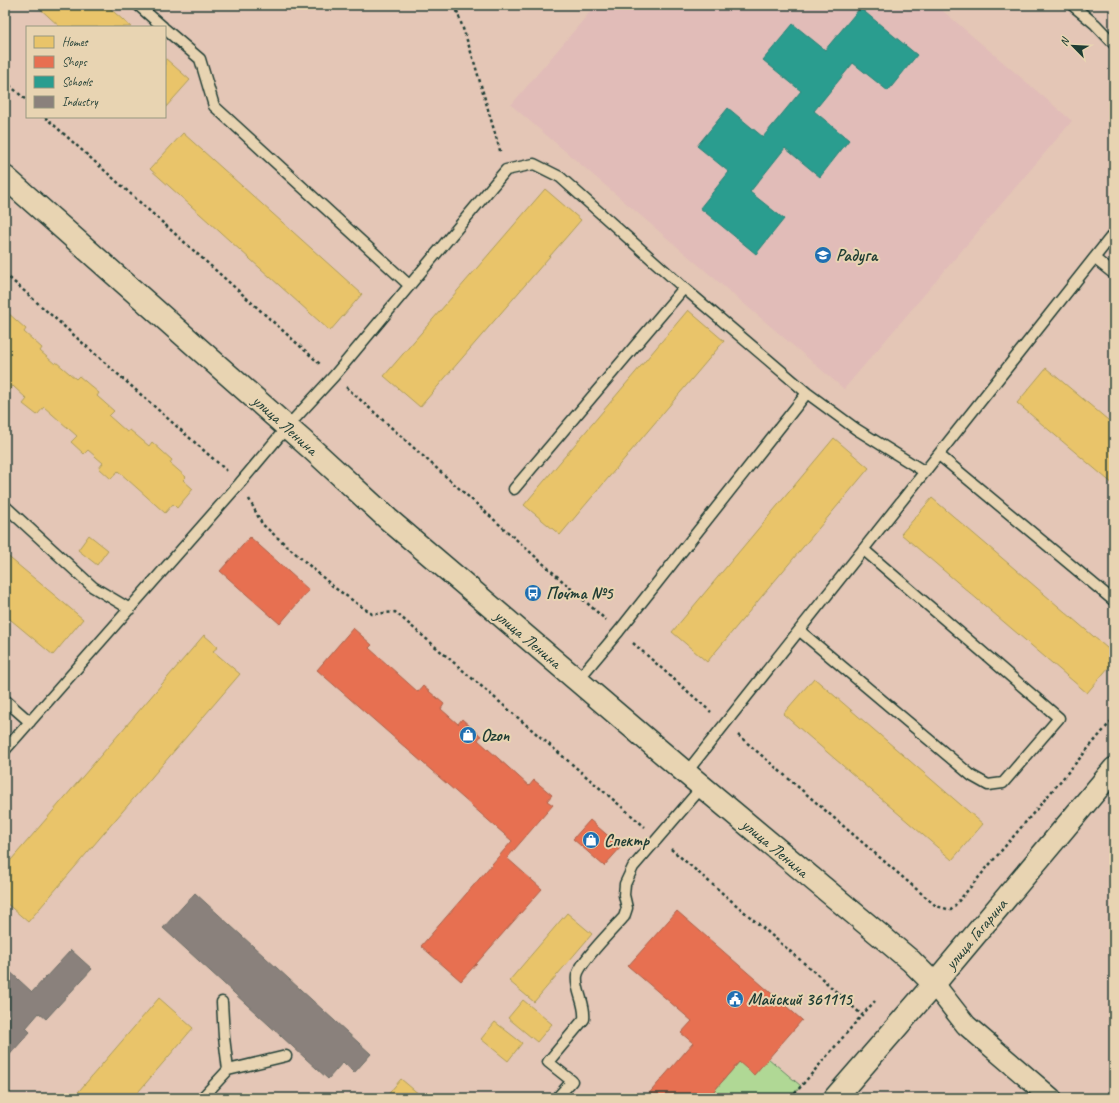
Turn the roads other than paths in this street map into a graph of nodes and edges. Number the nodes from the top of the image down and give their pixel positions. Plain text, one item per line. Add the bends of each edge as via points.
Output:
1 (138, 5) edge
2 (1072, 5) edge
3 (162, 26) edge
4 (166, 30) edge
5 (1114, 44) edge
6 (5, 177) edge
7 (1114, 232) edge
8 (1094, 258) junction
9 (1114, 274) edge
10 (410, 285) junction
11 (684, 288) junction
12 (807, 393) junction
13 (287, 427) junction
14 (939, 455) junction
15 (925, 472) junction
16 (514, 489) dead end
17 (5, 506) edge
18 (864, 550) junction
19 (1114, 601) edge
20 (130, 609) junction
21 (800, 631) junction
22 (577, 680) junction
23 (5, 700) edge
24 (30, 722) junction
25 (5, 750) edge
26 (1114, 768) edge
27 (694, 780) junction
28 (934, 984) junction
29 (222, 1002) dead end
30 (286, 1056) dead end
31 (228, 1070) junction
32 (202, 1098) edge
33 (557, 1098) edge
34 (835, 1098) edge
35 (1051, 1098) edge

1 - 3 lane
2 - 5 lane
4 - 10 lane via 200,59 214,106
6 - 13 street, улица Ленина
7 - 8 lane
8 - 9 lane
8 - 14 lane
10 - 11 lane via 506,170 534,164 560,177
10 - 13 lane via 334,376
11 - 12 lane
11 - 16 lane
12 - 15 lane
12 - 22 lane via 619,631
13 - 20 lane
13 - 22 street, улица Ленина via 388,520
14 - 15 lane
14 - 19 lane
15 - 18 lane
17 - 20 lane via 93,587
18 - 21 lane
18 - 21 lane via 1058,718 1003,783 988,785 972,776
20 - 24 lane
21 - 27 lane via 725,724
22 - 27 street, улица Ленина
23 - 24 lane
24 - 25 lane
26 - 28 street, улица Гагарина
27 - 28 street, улица Ленина via 911,961
27 - 33 lane via 658,838 633,867 625,884 627,908 624,917 582,965 577,975 577,987 585,1010 584,1019 548,1062 572,1081
28 - 34 street, улица Гагарина
28 - 35 street, улица Ленина via 966,1025
29 - 31 lane
30 - 31 lane
31 - 32 lane

